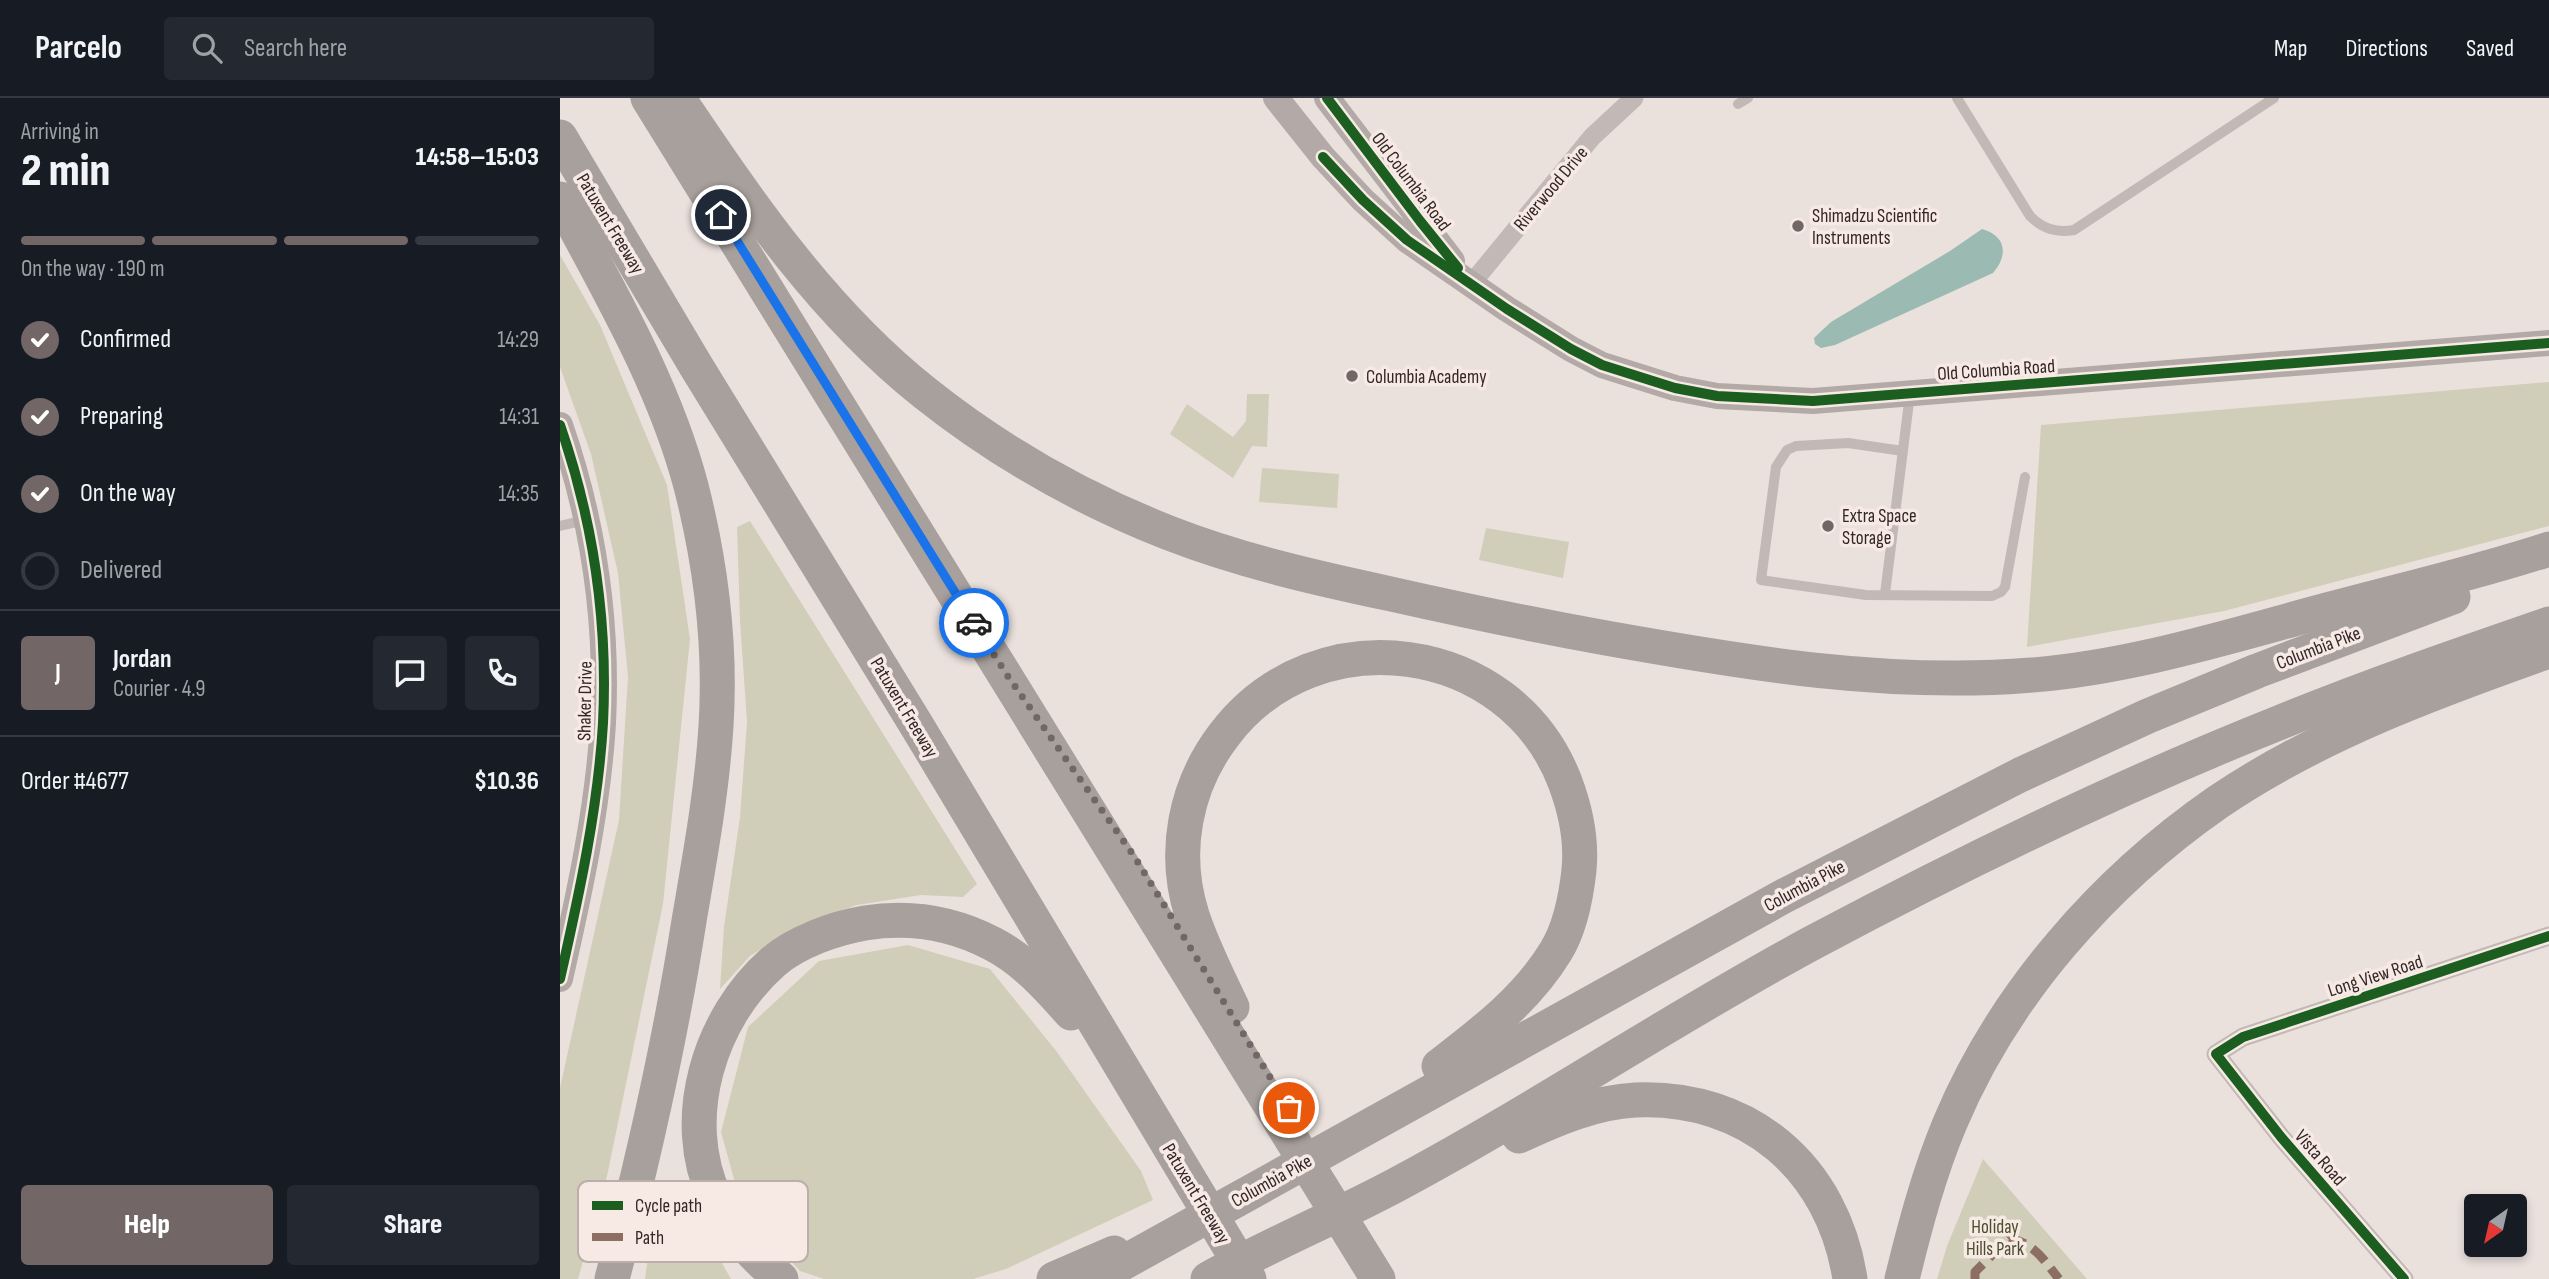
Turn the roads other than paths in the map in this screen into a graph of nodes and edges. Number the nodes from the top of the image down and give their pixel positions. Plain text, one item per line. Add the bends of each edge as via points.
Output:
1 (648, 98) edge
2 (678, 98) edge
3 (1276, 98) edge
4 (1328, 98) edge
5 (1634, 98) edge
6 (1748, 98) edge
7 (1957, 98) edge
8 (2274, 98) edge
9 (1738, 104) dead end
10 (560, 137) edge
11 (560, 199) edge
12 (1472, 283) junction
13 (2549, 343) edge
14 (1910, 393) junction
15 (560, 425) edge
16 (1903, 451) junction
17 (2025, 477) dead end
18 (586, 520) junction
19 (560, 526) edge
20 (2549, 549) edge
21 (2549, 564) edge
22 (1885, 594) junction
23 (2549, 624) edge
24 (2549, 651) edge
25 (1007, 675) junction
26 (2549, 936) edge
27 (560, 979) edge
28 (1246, 1035) junction
29 (2216, 1054) joint
30 (1283, 1111) junction
31 (1163, 1136) junction
32 (1326, 1149) junction
33 (638, 1181) edge
34 (709, 1181) edge
35 (1395, 1185) junction
36 (1233, 1202) junction
37 (616, 1262) edge
38 (760, 1262) edge
39 (1255, 1264) edge
40 (1379, 1268) edge
41 (612, 1279) edge
42 (781, 1279) edge
43 (1054, 1279) edge
44 (1094, 1279) edge
45 (1208, 1279) edge
46 (1221, 1279) edge
47 (1850, 1279) edge
48 (1902, 1279) edge
49 (2404, 1279) edge

1 - 25 highway
2 - 20 highway via 736,185 815,287 870,345 925,393 983,436 1106,506 1237,557 1311,577 1696,654 1882,677 1962,679 2109,666
3 - 12 street, Old Columbia Road via 1363,200 1406,240
4 - 12 street, Old Columbia Road
5 - 12 street, Riverwood Drive via 1592,137
6 - 9 lane
7 - 8 lane via 2030,216 2039,225 2062,232 2074,230
10 - 31 highway, Patuxent Freeway
11 - 33 highway via 614,301 671,426 704,544 714,612 716,726 709,790 680,976
12 - 14 street, Old Columbia Road via 1571,349 1602,365 1675,388 1717,396 1802,400
13 - 14 street, Old Columbia Road
14 - 16 lane
15 - 18 street, Shaker Drive
16 - 22 lane
16 - 22 lane via 1848,443 1787,450 1776,467 1761,580
17 - 22 lane via 2001,592 1992,596
18 - 19 lane
18 - 27 street, Shaker Drive via 602,617 603,722 596,794
21 - 32 highway, Columbia Pike via 2257,671 2020,775 1782,897
23 - 35 highway via 2278,723 2034,830 1808,946
24 - 48 highway via 2407,704 2287,762 2219,802 2124,879 2077,925 2039,973 1979,1066 1930,1176
25 - 28 highway via 1134,856
25 - 30 highway
26 - 29 street, Long View Road via 2243,1037
28 - 30 highway
28 - 32 highway via 1191,914 1181,846 1186,811 1197,782 1232,724 1285,681 1319,666 1382,656 1451,669 1508,701 1547,745 1573,804 1579,832 1577,882 1560,941 1538,976 1478,1036
29 - 49 street, Vista Road
30 - 40 highway
31 - 34 highway via 1073,1016 1021,962 964,930 903,920 850,926 774,961 735,1007 707,1063 702,1090 700,1124
31 - 39 highway, Patuxent Freeway
32 - 36 highway, Columbia Pike
35 - 39 highway
35 - 47 highway via 1565,1115 1633,1100 1694,1105 1731,1116 1787,1153 1831,1210
36 - 43 highway
36 - 44 highway, Columbia Pike
37 - 41 highway
38 - 42 highway
39 - 45 highway
39 - 46 highway

